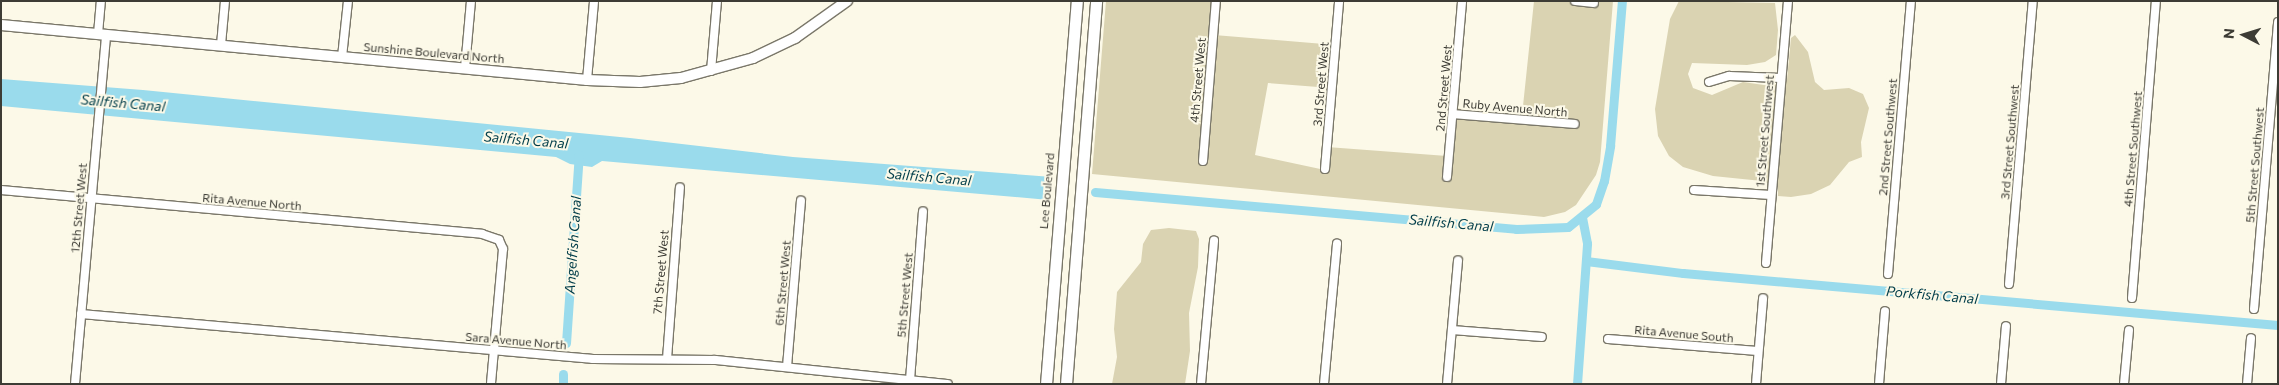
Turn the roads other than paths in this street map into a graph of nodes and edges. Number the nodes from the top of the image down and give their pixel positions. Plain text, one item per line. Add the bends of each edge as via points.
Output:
1 (102, 1) edge
2 (225, 1) edge
3 (348, 1) edge
4 (471, 1) edge
5 (594, 1) edge
6 (717, 1) edge
7 (1077, 1) edge
8 (1096, 1) edge
9 (1216, 1) edge
10 (1339, 1) edge
11 (1462, 1) edge
12 (1575, 1) edge
13 (1788, 1) edge
14 (1911, 1) edge
15 (2033, 1) edge
16 (2156, 1) edge
17 (844, 3) edge
18 (1594, 3) dead end
19 (2278, 22) edge
20 (1, 25) edge
21 (102, 34) junction
22 (221, 45) junction
23 (342, 57) junction
24 (465, 68) junction
25 (711, 72) junction
26 (1781, 78) junction
27 (587, 80) junction
28 (1709, 82) dead end
29 (1453, 114) junction
30 (1575, 124) dead end
31 (1203, 161) dead end
32 (1325, 170) dead end
33 (1447, 177) dead end
34 (680, 187) dead end
35 (1, 190) edge
36 (1694, 190) dead end
37 (1771, 195) junction
38 (91, 198) junction
39 (801, 201) dead end
40 (923, 212) dead end
41 (1214, 241) dead end
42 (1337, 244) dead end
43 (1458, 260) dead end
44 (1766, 263) dead end
45 (1888, 274) dead end
46 (2009, 284) dead end
47 (1763, 298) dead end
48 (2132, 298) dead end
49 (2254, 309) dead end
50 (1885, 311) dead end
51 (81, 314) junction
52 (2006, 326) dead end
53 (1452, 330) junction
54 (2129, 330) dead end
55 (1542, 337) dead end
56 (2251, 338) dead end
57 (1608, 339) dead end
58 (494, 350) junction
59 (1758, 350) junction
60 (667, 359) junction
61 (787, 367) junction
62 (910, 380) junction
63 (75, 384) edge
64 (491, 384) edge
65 (948, 384) edge
66 (1046, 384) edge
67 (1066, 384) edge
68 (1201, 384) edge
69 (1324, 384) edge
70 (1447, 384) edge
71 (1756, 384) edge
72 (1878, 384) edge
73 (2001, 384) edge
74 (2124, 384) edge
75 (2247, 384) edge

1 - 21 street, 12th Street West
2 - 22 street
3 - 23 street
4 - 24 street
5 - 27 street
6 - 25 street
7 - 66 main road, Lee Boulevard
8 - 67 main road
9 - 31 street, 4th Street West
10 - 32 street, 3rd Street West
11 - 29 street, 2nd Street West
12 - 18 street
13 - 26 street, 1st Street Southwest
14 - 45 street, 2nd Street Southwest
15 - 46 street, 3rd Street Southwest
16 - 48 street, 4th Street Southwest
17 - 25 street, Sunshine Boulevard North via 783,45
19 - 49 street, 5th Street Southwest
20 - 21 street, Sunshine Boulevard North
21 - 22 street, Sunshine Boulevard North
21 - 38 street, 12th Street West via 102,72
22 - 23 street, Sunshine Boulevard North
23 - 24 street, Sunshine Boulevard North
24 - 27 street, Sunshine Boulevard North
25 - 27 street, Sunshine Boulevard North via 660,81
26 - 28 street via 1729,76
26 - 37 street, 1st Street Southwest
29 - 30 street, Ruby Avenue North
29 - 33 street, 2nd Street West
34 - 60 street, 7th Street West
35 - 38 street, Rita Avenue North
36 - 37 street
37 - 44 street, 1st Street Southwest
38 - 51 street, 12th Street West
38 - 58 street, Rita Avenue North via 482,234 499,240 504,249
39 - 61 street, 6th Street West
40 - 62 street, 5th Street West
41 - 68 street
42 - 69 street
43 - 53 street
47 - 59 street
50 - 72 street
51 - 58 street, Sara Avenue North
51 - 63 street, 12th Street West
52 - 73 street
53 - 55 street
53 - 70 street
54 - 74 street
56 - 75 street
57 - 59 street, Rita Avenue South
58 - 60 street, Sara Avenue North via 625,361
58 - 64 street
59 - 71 street
60 - 61 street, Sara Avenue North
61 - 62 street, Sara Avenue North
62 - 65 street, Sara Avenue North

